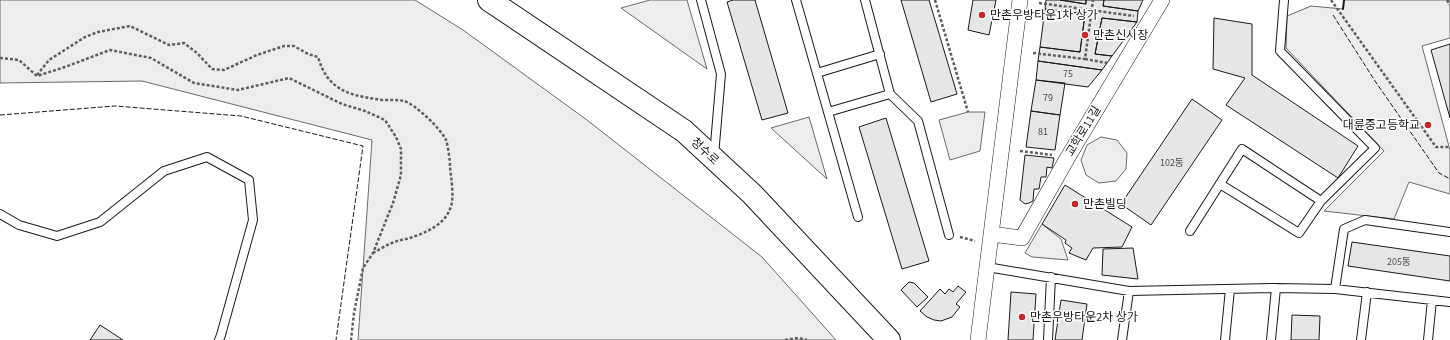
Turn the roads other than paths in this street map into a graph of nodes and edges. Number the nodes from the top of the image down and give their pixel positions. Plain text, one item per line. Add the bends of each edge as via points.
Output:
1 (489, 0) edge
2 (701, 0) edge
3 (796, 0) edge
4 (865, 0) edge
5 (1020, 0) edge
6 (1162, 0) edge
7 (1284, 0) edge
8 (880, 54) junction
9 (817, 73) junction
10 (890, 94) junction
11 (828, 112) junction
12 (714, 158) junction
13 (1220, 184) junction
14 (1321, 201) junction
15 (0, 214) edge
16 (858, 217) dead end
17 (1190, 231) dead end
18 (1450, 232) edge
19 (948, 235) road end
20 (985, 238) junction
21 (987, 266) junction
22 (1051, 277) junction
23 (1276, 288) junction
24 (1230, 289) junction
25 (1335, 289) junction
26 (1129, 291) junction
27 (1367, 292) junction
28 (1432, 300) junction
29 (1450, 302) edge
30 (219, 340) edge
31 (889, 340) edge
32 (978, 340) edge
33 (1048, 340) edge
34 (1122, 340) edge
35 (1225, 340) edge
36 (1271, 340) edge
37 (1360, 340) edge
38 (1428, 340) edge

1 - 12 main road, 청수로 via 684,131
2 - 12 lane via 721,74
3 - 9 lane
4 - 8 lane
5 - 20 street
6 - 20 street, 교학로11길 via 1022,238
7 - 14 lane via 1280,51 1375,148
8 - 9 lane
8 - 10 lane
9 - 11 lane
10 - 11 lane
10 - 19 lane via 918,121
11 - 16 lane
12 - 31 main road, 청수로 via 752,194
13 - 14 lane via 1299,233
13 - 14 lane via 1242,149
13 - 17 lane
15 - 30 lane via 19,225 57,236 100,222 164,171 207,157 248,180 252,220
18 - 25 lane via 1365,220 1344,228
20 - 21 street
21 - 22 lane
21 - 32 street
22 - 26 lane
22 - 33 lane
23 - 24 lane
23 - 25 lane
23 - 36 lane
24 - 26 lane
24 - 35 lane
25 - 27 lane
26 - 34 lane
27 - 28 lane
27 - 37 lane
28 - 29 lane
28 - 38 lane

